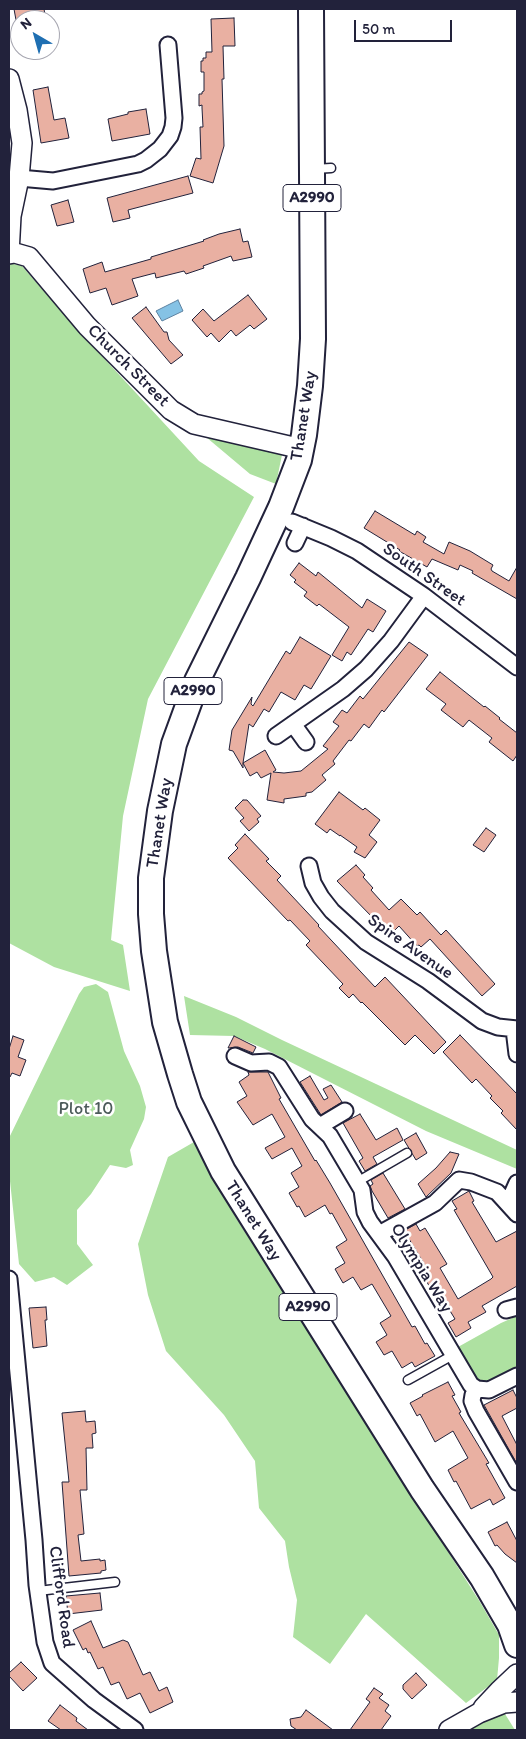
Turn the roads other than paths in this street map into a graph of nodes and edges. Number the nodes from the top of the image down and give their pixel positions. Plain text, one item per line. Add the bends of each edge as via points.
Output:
1 (311, 9) edge
2 (168, 45) dead end
3 (9, 79) edge
4 (13, 110) edge
5 (19, 178) junction
6 (9, 254) edge
7 (302, 448) junction
8 (295, 543) dead end
9 (424, 596) junction
10 (517, 666) edge
11 (293, 724) junction
12 (276, 736) dead end
13 (306, 742) dead end
14 (308, 866) dead end
15 (516, 1029) edge
16 (517, 1054) edge
17 (235, 1056) dead end
18 (345, 1111) dead end
19 (320, 1126) junction
20 (407, 1153) dead end
21 (357, 1182) junction
22 (517, 1183) edge
23 (512, 1209) edge
24 (379, 1234) junction
25 (9, 1280) edge
26 (453, 1355) junction
27 (517, 1376) edge
28 (408, 1380) dead end
29 (477, 1389) junction
30 (517, 1482) edge
31 (482, 1577) junction
32 (115, 1582) dead end
33 (38, 1591) junction
34 (517, 1605) edge
35 (517, 1645) edge
36 (517, 1674) edge
37 (517, 1702) edge
38 (479, 1713) junction
39 (135, 1730) edge
40 (449, 1730) edge

1 - 7 main road, Thanet Way / A2990 via 321,169 310,386
2 - 5 street via 174,118 170,136 160,149 138,164 53,181
3 - 4 street
4 - 5 street via 22,143
5 - 6 street
6 - 7 street, Church Street via 29,257 86,326 171,410 194,424
7 - 31 main road, Thanet Way / A2990 via 281,507 197,680 174,744 151,878 150,914 165,1022 189,1102 222,1171 422,1489
8 - 9 street, South Street via 297,524 357,551
9 - 10 street, South Street
9 - 11 street via 366,669
11 - 12 street
11 - 13 street
14 - 15 street, Spire Avenue via 320,897 366,942 428,981 482,1021
15 - 16 street
17 - 19 street, Olympia Way via 251,1063 269,1062 279,1068
18 - 19 street
19 - 21 street, Olympia Way via 330,1136
20 - 21 lane
21 - 24 street, Olympia Way via 362,1190 367,1216
22 - 23 street
23 - 24 street via 497,1192 459,1180 435,1203
24 - 26 street, Olympia Way
25 - 33 street, Clifford Road
26 - 28 lane
26 - 29 street, Olympia Way via 468,1381
27 - 29 street via 489,1390
29 - 30 street via 472,1401 476,1411
31 - 34 main road, Thanet Way / A2990
31 - 35 main road, Thanet Way / A2990 via 510,1625
32 - 33 lane
33 - 39 street, Clifford Road via 52,1663
36 - 38 street
37 - 38 street via 504,1702
38 - 40 street

